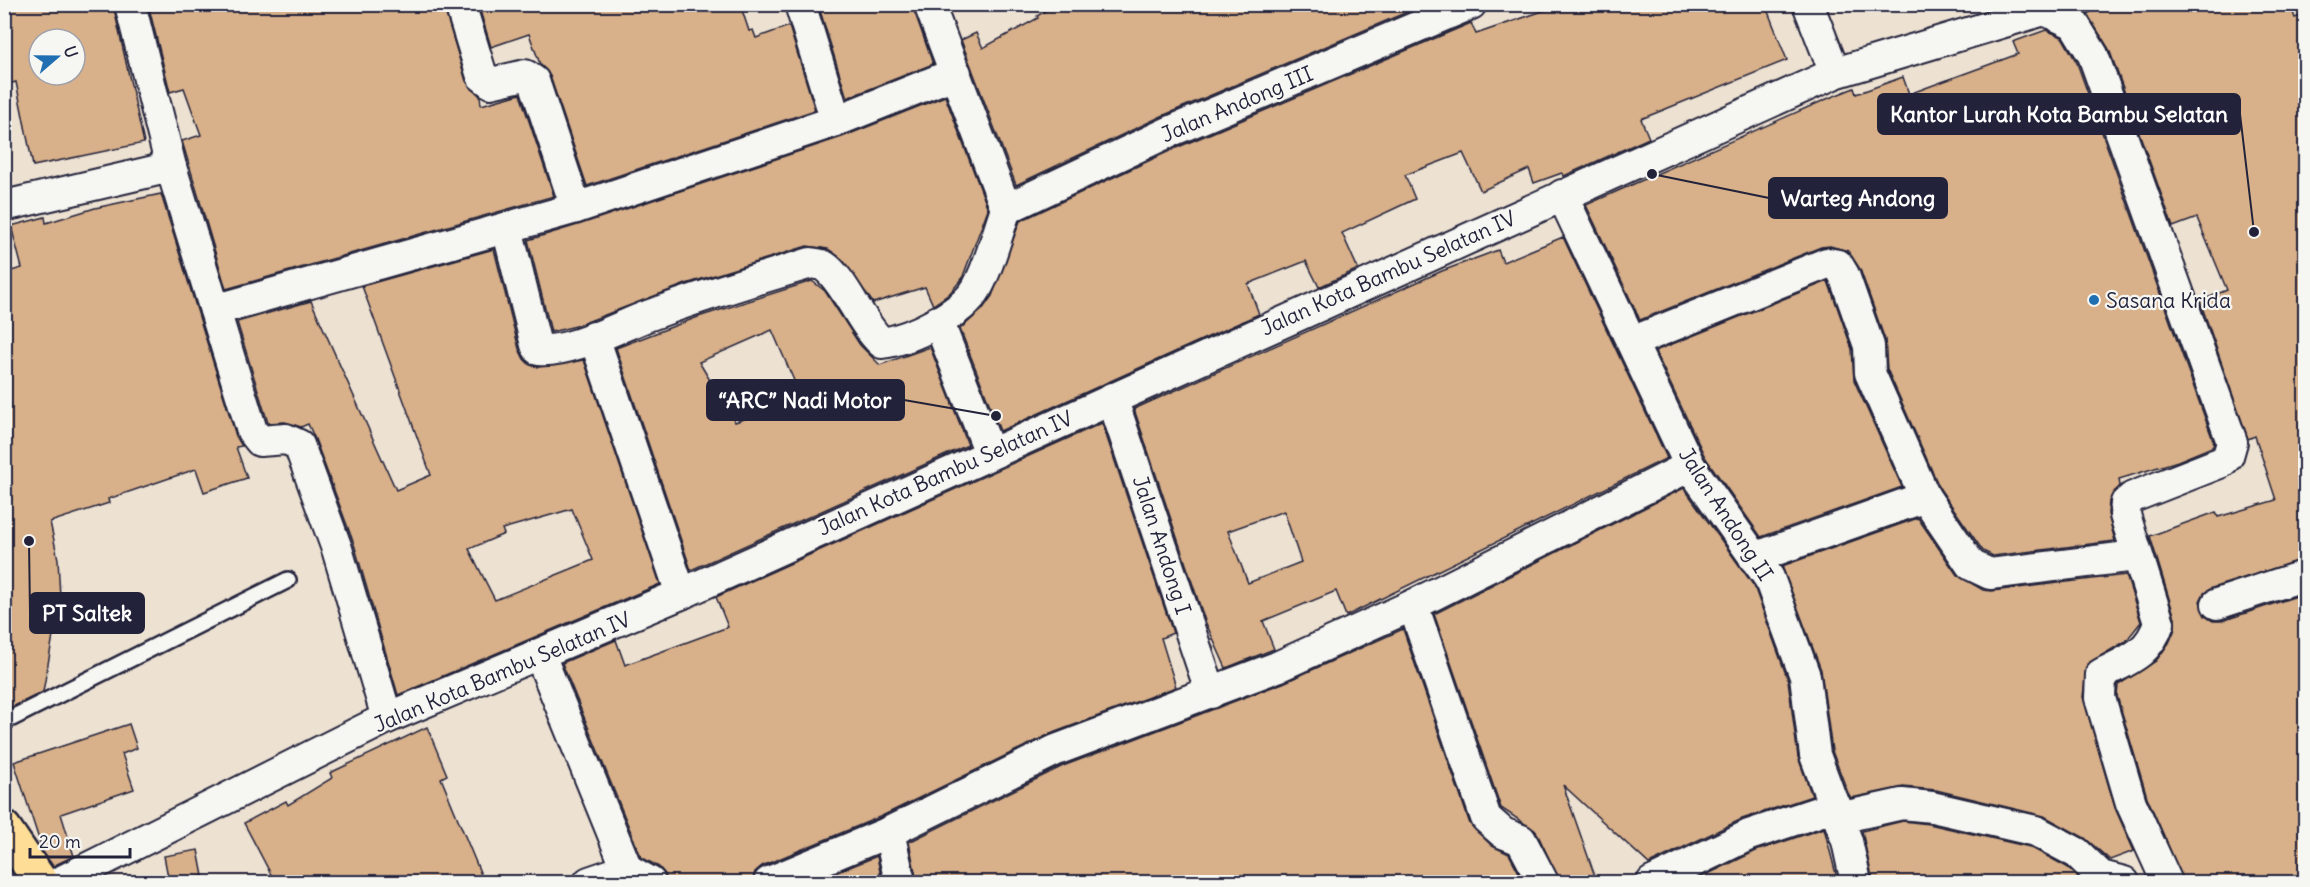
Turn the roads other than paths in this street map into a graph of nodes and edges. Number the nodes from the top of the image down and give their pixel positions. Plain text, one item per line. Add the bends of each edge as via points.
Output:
1 (130, 4) edge
2 (460, 4) edge
3 (800, 4) edge
4 (929, 4) edge
5 (1471, 4) edge
6 (1808, 4) edge
7 (956, 73) junction
8 (1835, 73) junction
9 (836, 121) junction
10 (171, 167) junction
11 (1562, 195) junction
12 (4, 206) edge
13 (576, 208) junction
14 (1006, 209) junction
15 (507, 228) junction
16 (215, 310) junction
17 (938, 321) junction
18 (594, 337) junction
19 (1632, 342) junction
20 (1112, 398) junction
21 (990, 453) junction
22 (1690, 466) junction
23 (1925, 497) junction
24 (2136, 556) junction
25 (1754, 558) junction
26 (2306, 575) edge
27 (288, 580) dead end
28 (681, 594) junction
29 (2217, 604) dead end
30 (1413, 605) junction
31 (540, 655) junction
32 (1211, 693) junction
33 (387, 718) junction
34 (4, 722) edge
35 (1837, 812) junction
36 (4, 828) edge
37 (889, 832) junction
38 (638, 875) edge
39 (41, 882) edge
40 (60, 882) edge
41 (589, 882) edge
42 (770, 882) edge
43 (900, 882) edge
44 (1543, 882) edge
45 (1652, 882) edge
46 (1856, 882) edge
47 (2124, 882) edge
48 (2167, 882) edge

1 - 10 street
2 - 13 street via 482,76 491,83 525,75 534,81
3 - 9 street
4 - 7 street
5 - 14 street, Jalan Andong III via 1169,132
6 - 8 street
7 - 9 street
7 - 14 street
8 - 11 street, Jalan Kota Bambu Selatan IV
8 - 24 street, Jalan Kota Bambu Selatan IV via 2044,10 2074,24 2097,66 2232,442 2222,462 2126,503 2125,515
9 - 13 street
10 - 12 street
10 - 16 street
11 - 19 street, Jalan Andong II
11 - 20 street, Jalan Kota Bambu Selatan IV
13 - 15 street
14 - 17 street via 977,289
15 - 16 street
15 - 18 street via 539,350 550,351
16 - 33 street via 252,431 260,441 286,439 299,445 337,549
17 - 18 street via 914,335 882,343 868,330 824,265 811,263 721,290
17 - 21 street
18 - 28 street
19 - 22 street, Jalan Andong II
19 - 23 street via 1827,263 1838,265 1869,346 1870,374
20 - 21 street, Jalan Kota Bambu Selatan IV
20 - 32 street, Jalan Andong I
21 - 28 street, Jalan Kota Bambu Selatan IV
22 - 25 street, Jalan Andong II
22 - 30 street
23 - 24 street via 1971,565 1980,572 1990,574
23 - 25 street
24 - 48 street via 2159,623 2154,639 2144,651 2101,674 2100,698 2131,803
25 - 35 street, Jalan Andong II via 1769,578 1805,676 1815,755
26 - 29 street
27 - 34 lane
28 - 31 street, Jalan Kota Bambu Selatan IV
30 - 32 street
30 - 44 street via 1486,818 1503,833 1521,840
31 - 33 street, Jalan Kota Bambu Selatan IV
31 - 38 street
32 - 37 street via 1056,750
33 - 40 street, Jalan Kota Bambu Selatan IV
35 - 45 street via 1749,835
35 - 46 street, Jalan Andong II
35 - 47 street via 1902,804 2036,831 2077,853 2101,876
36 - 39 main road
37 - 42 street
37 - 43 street
38 - 41 street

